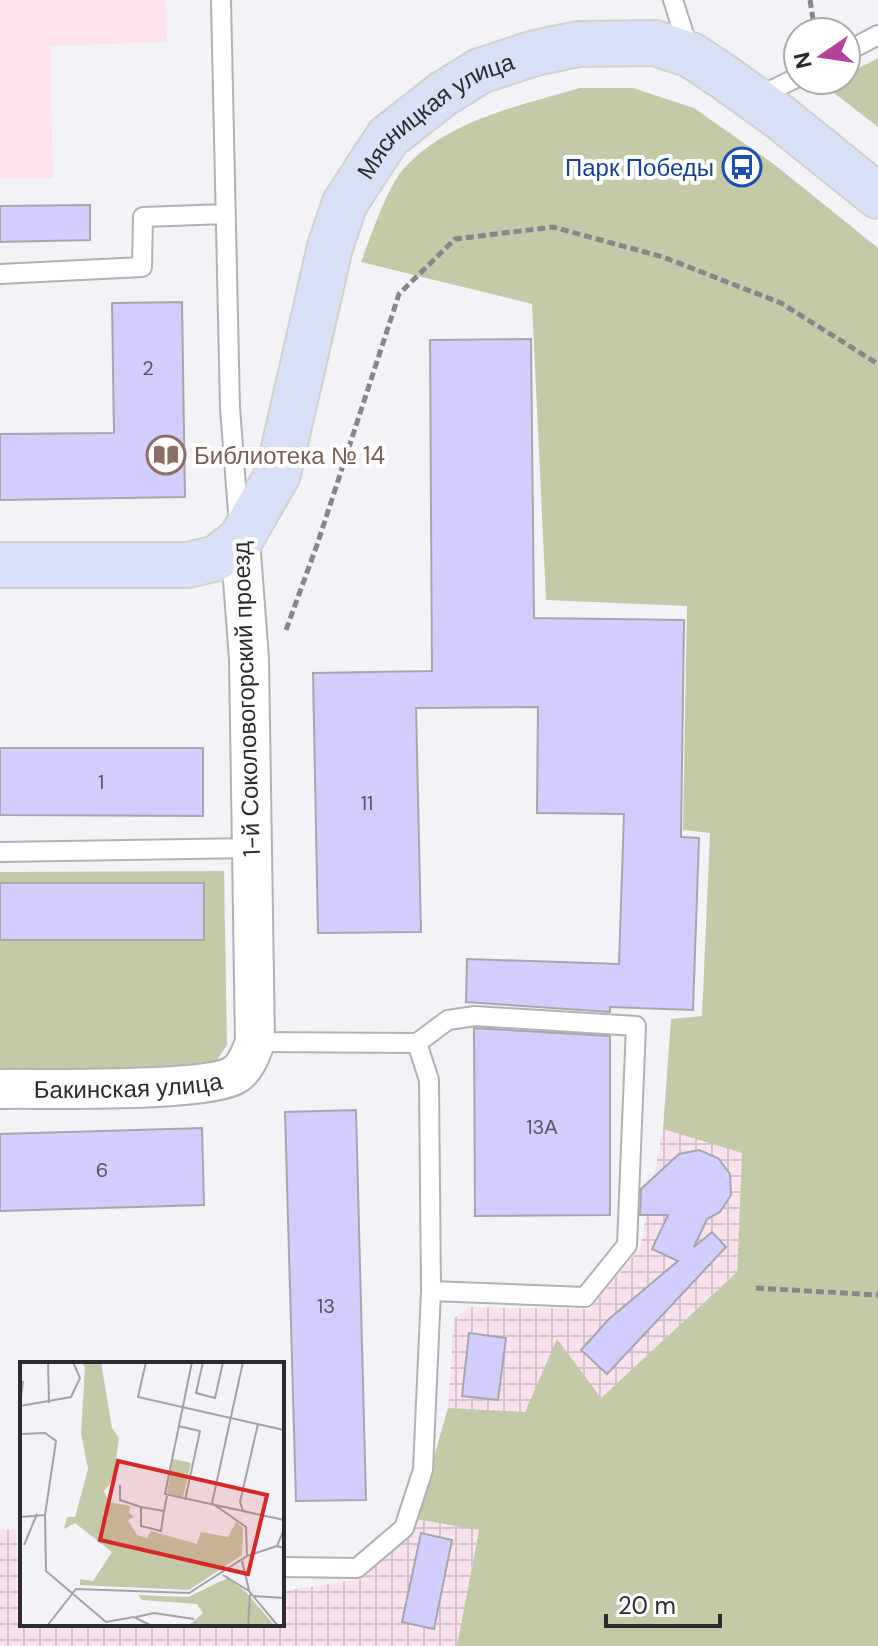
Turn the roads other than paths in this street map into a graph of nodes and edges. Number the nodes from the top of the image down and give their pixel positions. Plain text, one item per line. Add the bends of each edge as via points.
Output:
1 (221, 0) edge
2 (673, 0) edge
3 (691, 55) junction
4 (782, 85) edge
5 (753, 99) junction
6 (878, 196) edge
7 (225, 214) junction
8 (0, 274) edge
9 (228, 549) junction
10 (0, 565) edge
11 (252, 848) junction
12 (0, 852) edge
13 (417, 1043) junction
14 (251, 1051) junction
15 (0, 1089) edge
16 (431, 1291) junction
17 (284, 1567) edge

1 - 7 lane, 1-й Соколовогорский проезд
2 - 3 lane
3 - 5 main road, Мясницкая улица
3 - 9 main road, Мясницкая улица via 655,43 620,42 535,53 480,71 388,137 345,203 330,247 278,474
4 - 5 lane
5 - 6 main road, Мясницкая улица
7 - 8 lane via 143,217 142,267
7 - 9 lane, 1-й Соколовогорский проезд
9 - 10 main road via 188,565
9 - 11 street, 1-й Соколовогорский проезд via 249,659
11 - 12 lane
11 - 14 street, 1-й Соколовогорский проезд
13 - 14 lane
13 - 16 lane via 429,1080
13 - 16 lane via 448,1020 475,1016 636,1026 627,1245 585,1297
14 - 15 street, Бакинская улица via 236,1074 200,1085
16 - 17 lane via 423,1470 404,1528 357,1568

